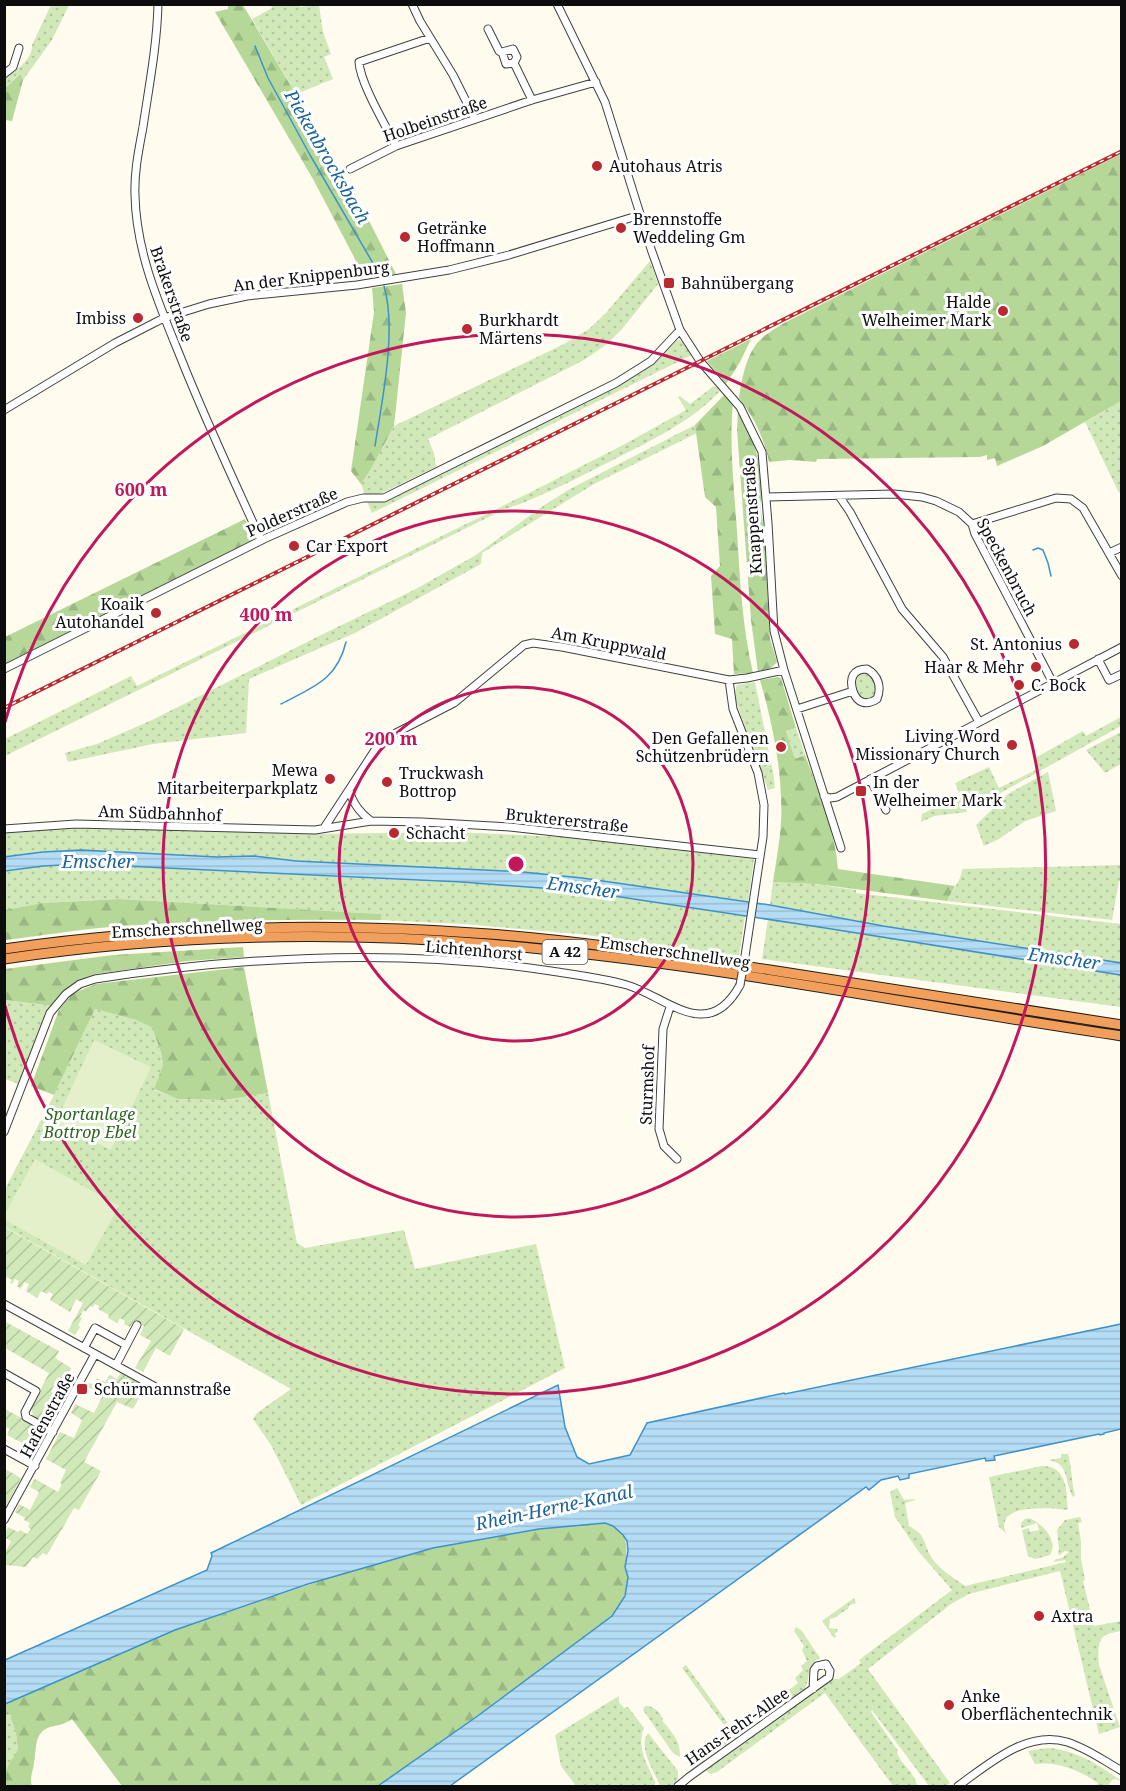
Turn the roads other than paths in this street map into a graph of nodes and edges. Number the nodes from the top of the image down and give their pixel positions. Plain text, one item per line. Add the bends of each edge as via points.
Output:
1 (158, 4) edge
2 (412, 4) edge
3 (557, 4) edge
4 (488, 29) dead end
5 (430, 38) junction
6 (19, 48) dead end
7 (502, 53) junction
8 (514, 63) junction
9 (4, 74) edge
10 (596, 82) junction
11 (532, 100) junction
12 (475, 119) junction
13 (396, 146) junction
14 (350, 169) dead end
15 (640, 215) junction
16 (164, 318) junction
17 (680, 330) junction
18 (4, 410) edge
19 (839, 496) junction
20 (767, 497) junction
21 (972, 524) junction
22 (261, 540) junction
23 (1122, 547) edge
24 (1109, 553) junction
25 (1122, 576) edge
26 (1122, 647) edge
27 (1098, 659) junction
28 (4, 669) edge
29 (784, 670) junction
30 (1122, 674) edge
31 (729, 680) junction
32 (1053, 683) junction
33 (852, 691) junction
34 (797, 709) junction
35 (979, 722) junction
36 (870, 779) junction
37 (349, 791) junction
38 (824, 796) junction
39 (886, 810) dead end
40 (371, 821) junction
41 (324, 828) junction
42 (4, 829) edge
43 (315, 830) joint
44 (840, 848) dead end
45 (760, 855) junction
46 (4, 949) edge
47 (4, 959) edge
48 (670, 1006) junction
49 (1122, 1025) edge
50 (1122, 1036) edge
51 (4, 1132) edge
52 (677, 1159) dead end
53 (4, 1304) edge
54 (137, 1325) dead end
55 (126, 1345) junction
56 (84, 1348) junction
57 (95, 1354) junction
58 (116, 1365) junction
59 (4, 1374) edge
60 (161, 1390) dead end
61 (52, 1432) junction
62 (4, 1449) edge
63 (35, 1466) junction
64 (4, 1520) edge
65 (813, 1689) dead end
66 (1122, 1771) edge
67 (678, 1786) edge
68 (958, 1786) edge

1 - 16 street, Brakerstraße via 135,193 145,264
2 - 5 street
3 - 10 street, Knappenstraße
4 - 7 street
5 - 12 street
5 - 13 street via 358,62
6 - 9 street via 13,67
7 - 8 street via 506,64
7 - 8 street via 513,49 517,57
8 - 11 street
10 - 11 street, Holbeinstraße
10 - 15 street, Knappenstraße via 613,123
11 - 12 street, Holbeinstraße
12 - 13 street, Holbeinstraße
13 - 14 street, Holbeinstraße
15 - 16 street, An der Knippenburg via 449,270 366,284 248,296
15 - 17 street, Knappenstraße
16 - 18 street, An der Knippenburg
16 - 22 street, Brakerstraße
17 - 20 street, Knappenstraße via 700,361 740,407 762,452
17 - 22 street, Polderstraße via 651,361 616,383 384,498 347,502
19 - 20 street, Speckenbruch
19 - 21 street, Speckenbruch via 922,497 950,507
19 - 35 street via 902,609 943,657
20 - 29 street, Knappenstraße via 774,631
21 - 24 street via 1056,498 1071,499 1083,507
21 - 32 street, Speckenbruch
22 - 28 street, Polderstraße
23 - 24 street
24 - 25 street
26 - 27 street
27 - 30 street via 1109,680
27 - 32 street
29 - 31 street, Am Kruppwald
29 - 34 street, Knappenstraße
31 - 37 street, Am Kruppwald via 562,647 524,645 454,703 390,736 375,750
31 - 45 street, Lichtenhorst via 733,709 762,789
32 - 35 street
33 - 33 street via 860,702 877,699 880,688 876,676 867,669 857,671 850,681
33 - 34 street
34 - 38 street, Knappenstraße
35 - 36 street
36 - 38 street via 835,797
36 - 39 street
37 - 40 street via 354,805
37 - 41 street, Am Kruppwald
38 - 44 street, Knappenstraße
40 - 41 street, Bruktererstraße
40 - 45 street, Bruktererstraße via 510,827
41 - 43 street, Bruktererstraße
42 - 43 street, Am Südbahnhof via 76,824
45 - 48 street, Lichtenhorst, bridge via 740,985 729,1002 707,1013 689,1013
46 - 49 highway, Emscherschnellweg / A 42 via 115,936 255,927 363,927 490,934 724,963
47 - 50 highway, Emscherschnellweg / A 42 via 127,945 249,938 487,944 605,956
48 - 51 street, Lichtenhorst via 613,982 453,960 283,960 95,980 66,994 50,1013
48 - 52 street, Sturmshof via 663,1029 658,1129 664,1146
53 - 56 street
54 - 55 street
55 - 56 street via 95,1328
55 - 58 street
56 - 57 street
57 - 58 street
57 - 61 street, Hafenstraße
58 - 60 street
59 - 61 street via 36,1391 26,1417
61 - 63 street, Hafenstraße
62 - 63 street
63 - 64 street, Hafenstraße
65 - 67 street, Hans-Fehr-Allee
66 - 68 street via 1077,1746 1043,1740 1014,1748

